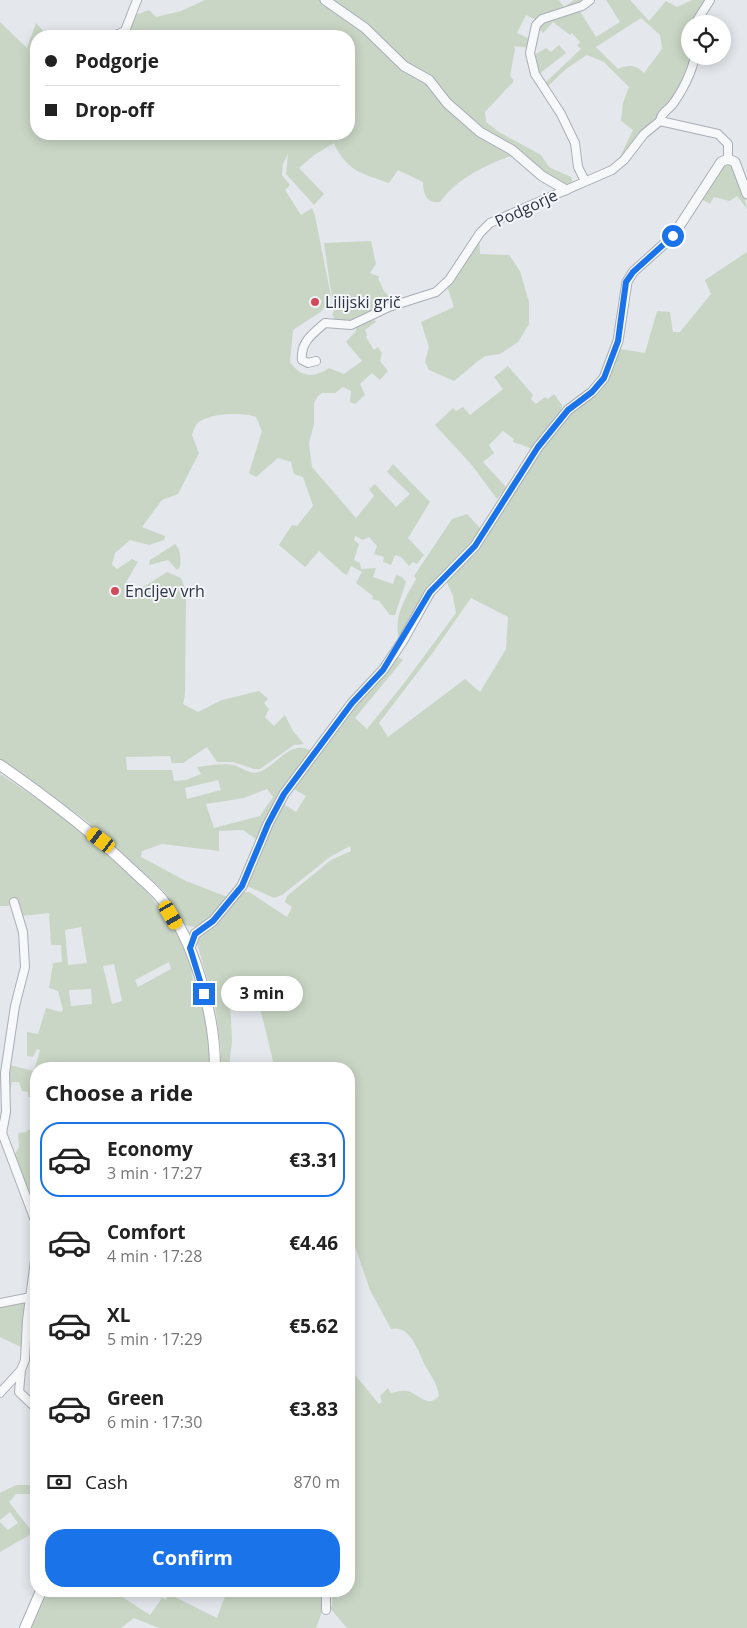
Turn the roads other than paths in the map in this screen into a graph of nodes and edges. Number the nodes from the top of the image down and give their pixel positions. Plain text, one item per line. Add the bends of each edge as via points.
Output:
1 (137, 0) edge
2 (325, 0) edge
3 (590, 0) edge
4 (710, 0) edge
5 (701, 15) edge
6 (124, 30) edge
7 (692, 65) edge
8 (660, 121) junction
9 (728, 160) junction
10 (585, 181) junction
11 (566, 190) junction
12 (747, 194) edge
13 (316, 361) dead end
14 (0, 765) edge
15 (14, 902) dead end
16 (190, 948) junction
17 (215, 1062) edge
18 (3, 1104) edge
19 (30, 1204) edge
20 (30, 1297) edge
21 (0, 1302) edge
22 (30, 1302) edge
23 (21, 1370) junction
24 (0, 1393) edge
25 (30, 1402) edge
26 (38, 1597) edge
27 (326, 1597) edge
28 (326, 1610) dead end
29 (25, 1628) edge

1 - 6 street
2 - 11 street via 365,28 404,66 428,80 447,103 480,132 512,150 542,176
3 - 10 street via 536,24 530,53 535,74 575,143 578,167
4 - 5 street
7 - 8 street, Podgorje
8 - 9 street via 718,134 728,144
8 - 10 street, Podgorje via 644,134 620,164
9 - 12 street via 735,162
9 - 16 street via 721,162 714,171 673,236 626,282 618,341 604,378 568,410 538,447 475,546 430,592 383,670 352,703 284,794 242,886 213,921 195,934
10 - 11 street, Podgorje
11 - 13 street, Podgorje via 490,223 450,280 436,292 389,307 351,325 325,323 301,350 302,360 308,363
14 - 16 main road via 101,840 161,898
15 - 18 street via 26,967 15,1006
16 - 17 main road via 208,1009 215,1042
18 - 19 street via 4,1142
20 - 21 street
22 - 23 street via 25,1360
23 - 24 street
23 - 25 street via 19,1392
26 - 29 main road
27 - 28 street

